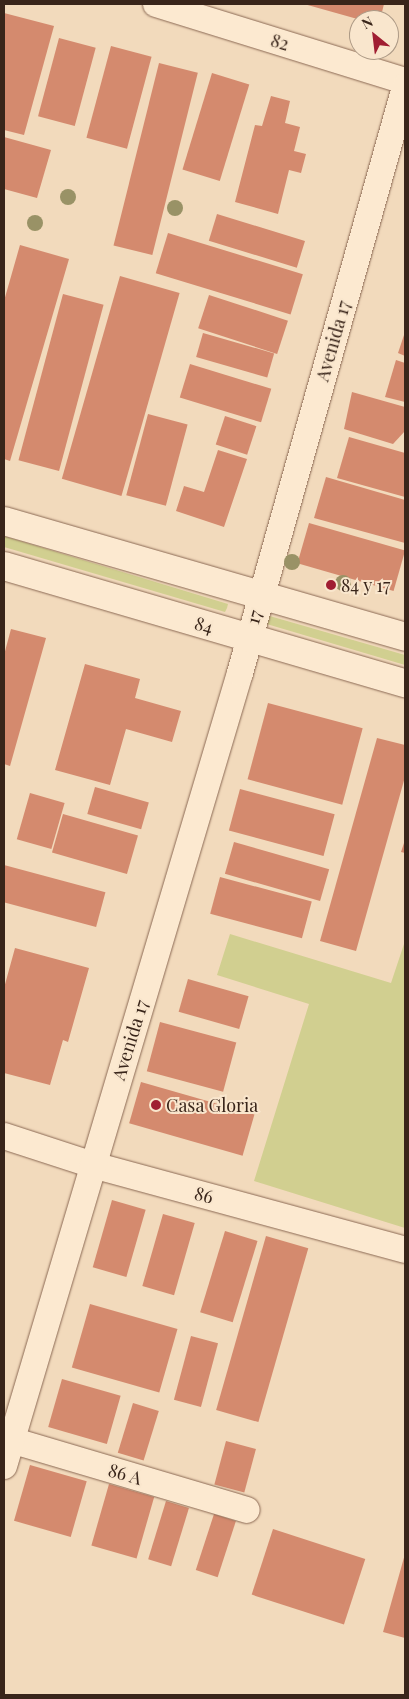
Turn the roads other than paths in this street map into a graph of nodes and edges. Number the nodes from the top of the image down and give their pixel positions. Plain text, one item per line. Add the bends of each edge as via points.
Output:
1 (156, 4) edge
2 (405, 81) edge
3 (405, 87) edge
4 (4, 521) edge
5 (4, 566) edge
6 (260, 596) junction
7 (405, 637) edge
8 (248, 639) junction
9 (405, 684) edge
10 (4, 1136) edge
11 (93, 1165) junction
12 (405, 1250) edge
13 (7, 1439) edge
14 (4, 1466) edge
15 (247, 1510) dead end

1 - 2 street, 82
3 - 6 street, Avenida 17
4 - 6 main road
5 - 8 main road, 84
6 - 7 main road
6 - 8 street, 17
8 - 9 main road, 84
8 - 11 street, Avenida 17
10 - 11 street, 86
11 - 12 street, 86
11 - 13 street, Avenida 17
13 - 14 street
13 - 15 street, 86 A

